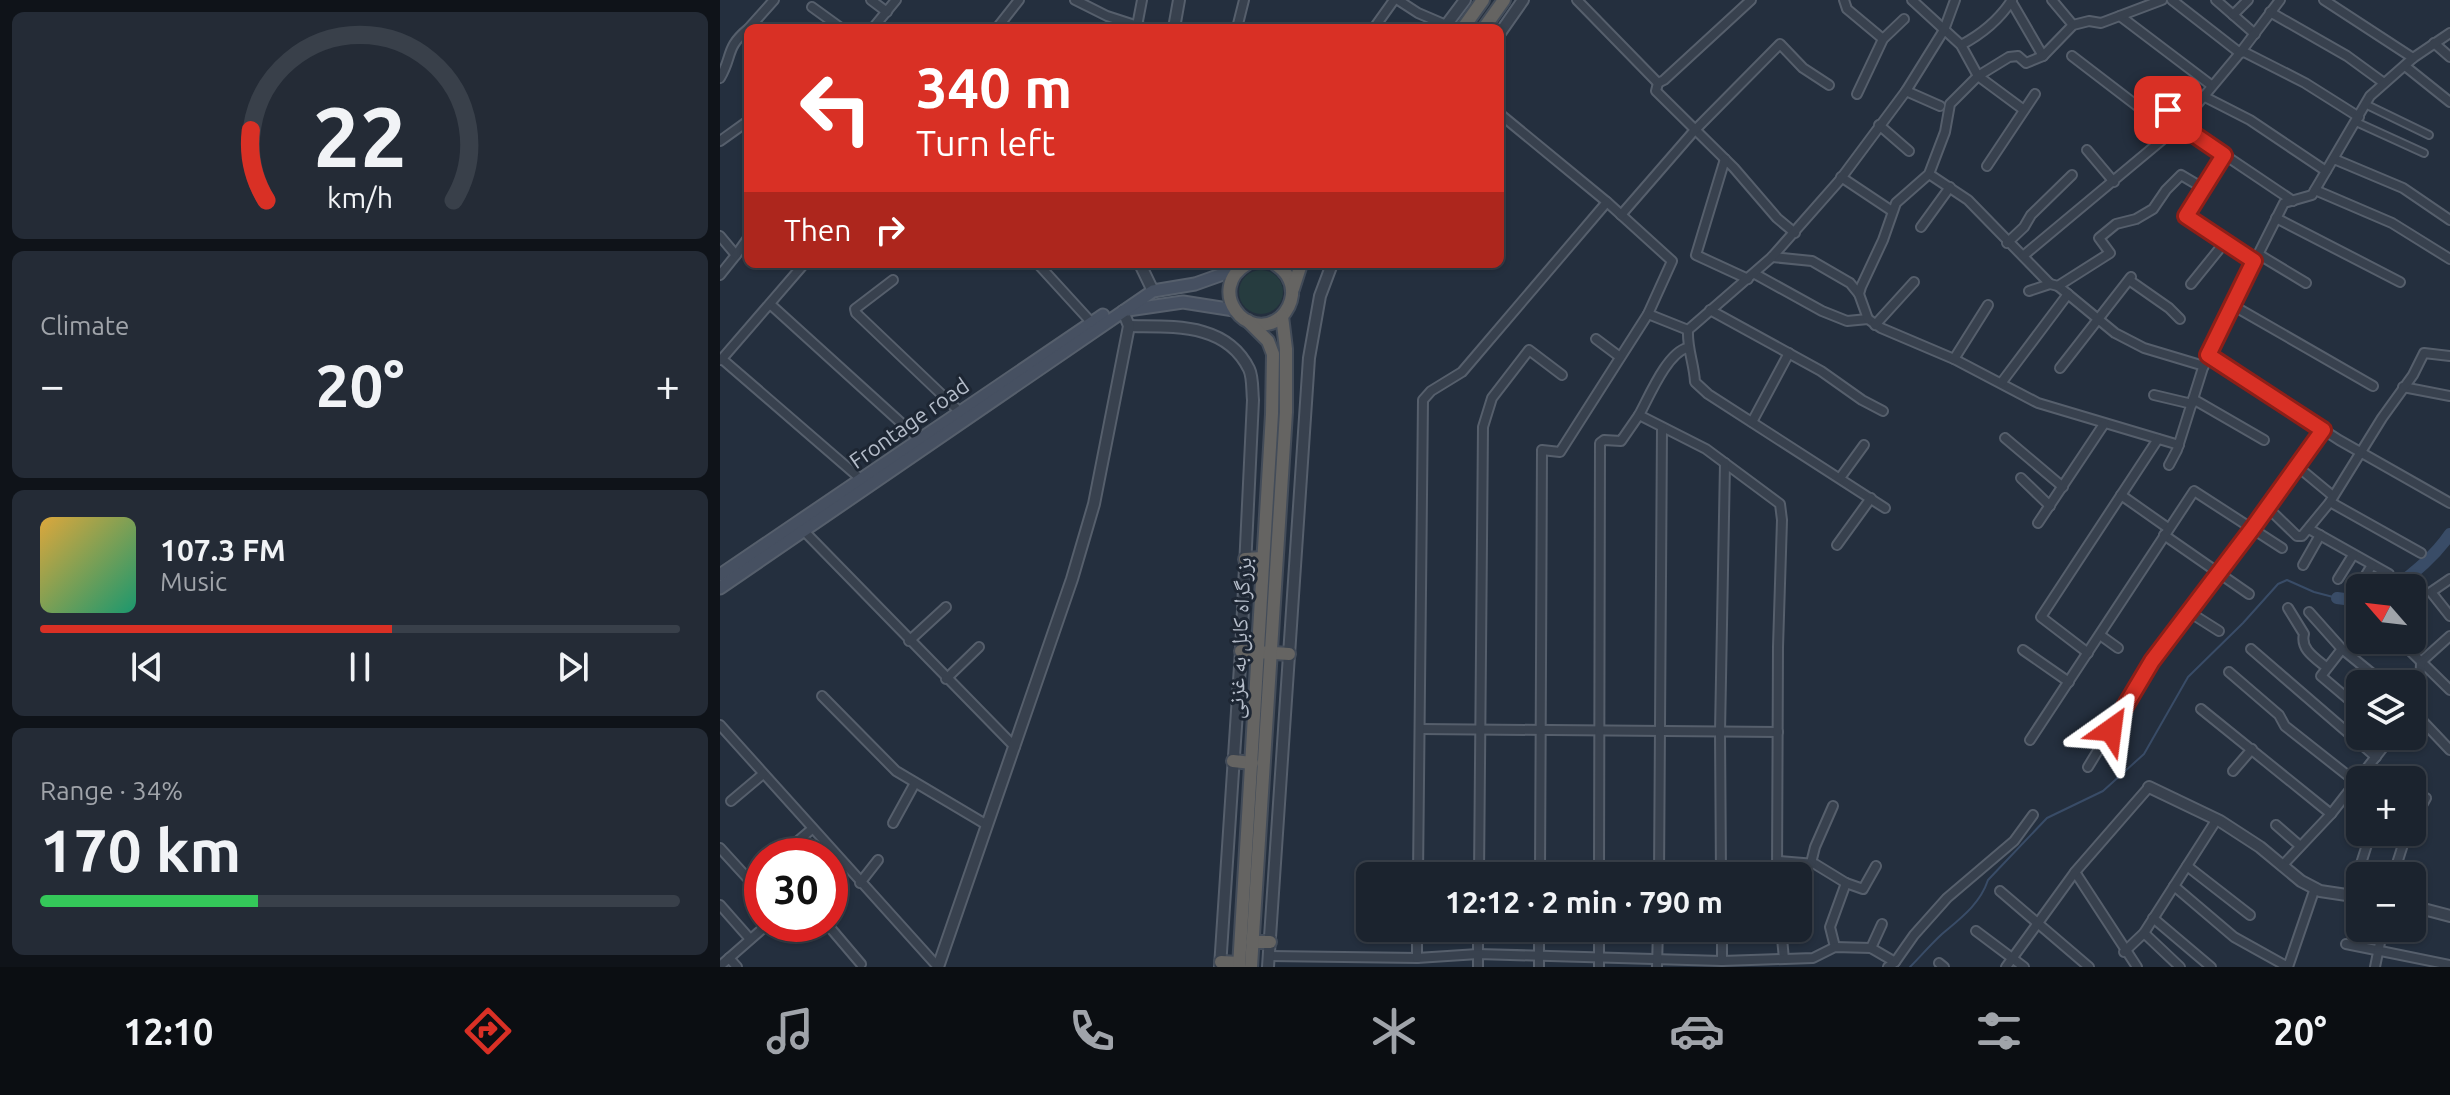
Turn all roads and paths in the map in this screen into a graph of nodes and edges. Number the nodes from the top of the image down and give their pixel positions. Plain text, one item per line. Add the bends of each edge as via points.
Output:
1 (774, 0) edge
2 (871, 0) edge
3 (896, 0) edge
4 (1019, 0) edge
5 (1075, 0) edge
6 (1142, 0) edge
7 (1179, 0) edge
8 (1244, 0) edge
9 (1396, 0) edge
10 (1465, 0) edge
11 (1483, 0) edge
12 (1504, 0) edge
13 (1523, 0) edge
14 (1577, 0) edge
15 (1751, 0) edge
16 (1844, 0) edge
17 (1912, 0) edge
18 (2052, 0) edge
19 (2162, 0) edge
20 (2172, 0) edge
21 (2216, 0) edge
22 (2280, 0) edge
23 (2324, 0) edge
24 (1957, 1) edge
25 (2011, 1) edge
26 (2246, 1) edge
27 (812, 7) dead end
28 (887, 12) junction
29 (2270, 12) junction
30 (2233, 15) junction
31 (2120, 16) junction
32 (1904, 19) dead end
33 (753, 24) edge
34 (835, 24) edge
35 (876, 24) edge
36 (1000, 24) edge
37 (1132, 24) edge
38 (1141, 24) edge
39 (1175, 24) edge
40 (1238, 24) edge
41 (1377, 24) edge
42 (1439, 24) edge
43 (1447, 24) edge
44 (1466, 24) edge
45 (1487, 24) edge
46 (2073, 25) junction
47 (1504, 27) edge
48 (1944, 30) junction
49 (744, 33) edge
50 (2450, 33) edge
51 (2255, 34) junction
52 (1883, 39) junction
53 (2434, 43) junction
54 (1961, 45) junction
55 (2240, 53) junction
56 (2043, 56) junction
57 (2072, 56) dead end
58 (2450, 57) edge
59 (2413, 58) junction
60 (2405, 66) junction
61 (1978, 76) junction
62 (720, 78) edge
63 (1658, 83) junction
64 (2384, 83) junction
65 (1829, 85) dead end
66 (2211, 85) junction
67 (1906, 91) junction
68 (1857, 94) dead end
69 (2035, 94) dead end
70 (2203, 96) junction
71 (2450, 102) edge
72 (2365, 104) junction
73 (1940, 106) dead end
74 (2024, 110) junction
75 (1504, 117) edge
76 (2357, 120) junction
77 (1879, 125) junction
78 (2180, 125) junction
79 (744, 126) edge
80 (1694, 131) junction
81 (2429, 135) dead end
82 (720, 141) edge
83 (2087, 150) dead end
84 (1909, 151) dead end
85 (2424, 153) dead end
86 (2224, 155) junction
87 (1725, 159) junction
88 (2334, 159) junction
89 (1987, 166) dead end
90 (2326, 171) junction
91 (1929, 174) junction
92 (2072, 175) dead end
93 (1841, 177) junction
94 (2114, 182) junction
95 (1950, 187) junction
96 (2203, 188) junction
97 (2315, 190) junction
98 (2294, 201) junction
99 (1607, 202) junction
100 (1892, 211) junction
101 (1621, 215) junction
102 (2276, 218) junction
103 (2450, 220) edge
104 (1921, 227) dead end
105 (1795, 233) junction
106 (720, 236) edge
107 (2225, 242) junction
108 (2007, 243) junction
109 (744, 244) edge
110 (736, 255) junction
111 (2023, 256) junction
112 (1772, 257) junction
113 (2256, 257) junction
114 (2450, 259) edge
115 (801, 268) edge
116 (1042, 268) edge
117 (1142, 268) edge
118 (1238, 268) edge
119 (1242, 268) edge
120 (1279, 268) edge
121 (1300, 268) edge
122 (1330, 268) edge
123 (720, 275) edge
124 (1752, 276) junction
125 (893, 280) dead end
126 (1914, 282) dead end
127 (2400, 282) dead end
128 (2306, 283) dead end
129 (2191, 284) dead end
130 (2054, 285) junction
131 (1153, 291) junction
132 (2029, 291) dead end
133 (1292, 292) junction
134 (1859, 294) junction
135 (2068, 294) junction
136 (770, 304) junction
137 (1988, 305) dead end
138 (2232, 305) junction
139 (1234, 310) junction
140 (1710, 310) junction
141 (1123, 311) junction
142 (1648, 314) junction
143 (1282, 316) junction
144 (2098, 319) junction
145 (2180, 319) dead end
146 (1248, 321) junction
147 (1091, 322) junction
148 (1872, 322) junction
149 (1129, 326) junction
150 (1688, 330) junction
151 (1596, 339) dead end
152 (720, 343) edge
153 (1687, 348) junction
154 (729, 351) junction
155 (1789, 353) junction
156 (2208, 355) junction
157 (2450, 356) edge
158 (1620, 357) junction
159 (1954, 359) junction
160 (721, 360) edge
161 (2204, 366) junction
162 (2060, 368) dead end
163 (1562, 375) dead end
164 (2002, 382) junction
165 (2373, 386) dead end
166 (2403, 387) junction
167 (2154, 395) dead end
168 (2450, 396) edge
169 (2192, 401) junction
170 (1883, 411) dead end
171 (960, 412) junction
172 (1639, 415) junction
173 (1752, 422) junction
174 (2104, 424) junction
175 (1662, 428) junction
176 (2323, 430) junction
177 (2005, 438) dead end
178 (2158, 439) junction
179 (920, 440) junction
180 (2264, 440) dead end
181 (1864, 445) dead end
182 (2179, 445) junction
183 (2360, 451) junction
184 (1725, 463) junction
185 (2169, 465) dead end
186 (2298, 467) junction
187 (1840, 478) junction
188 (2021, 478) dead end
189 (862, 480) junction
190 (2063, 487) junction
191 (2121, 495) junction
192 (1871, 498) junction
193 (2331, 499) junction
194 (2450, 503) edge
195 (2050, 506) junction
196 (1885, 508) dead end
197 (2268, 508) junction
198 (2038, 523) dead end
199 (2252, 529) junction
200 (2309, 529) junction
201 (803, 530) junction
202 (2166, 532) junction
203 (2320, 535) junction
204 (1837, 545) dead end
205 (2282, 548) dead end
206 (2421, 553) dead end
207 (2353, 555) junction
208 (1263, 558) junction
209 (1245, 559) junction
210 (2303, 565) dead end
211 (2372, 565) junction
212 (2220, 572) junction
213 (2366, 574) edge
214 (2389, 574) dead end
215 (720, 575) edge
216 (2338, 579) dead end
217 (2450, 579) edge
218 (720, 588) edge
219 (2249, 594) dead end
220 (946, 607) dead end
221 (2288, 608) dead end
222 (2189, 612) junction
223 (2309, 612) dead end
224 (2450, 616) edge
225 (2219, 631) dead end
226 (2100, 635) junction
227 (2450, 636) edge
228 (909, 641) junction
229 (979, 647) dead end
230 (2118, 648) dead end
231 (2251, 649) dead end
232 (2342, 649) junction
233 (2023, 650) dead end
234 (1241, 651) junction
235 (1265, 652) junction
236 (2088, 653) junction
237 (1289, 654) junction
238 (2413, 654) edge
239 (2421, 662) junction
240 (2326, 667) junction
241 (2368, 670) edge
242 (2421, 670) edge
243 (2229, 672) dead end
244 (946, 679) junction
245 (2069, 682) junction
246 (2450, 690) edge
247 (822, 696) dead end
248 (2346, 697) edge
249 (2201, 709) dead end
250 (720, 725) edge
251 (2426, 725) edge
252 (1421, 729) junction
253 (1480, 729) junction
254 (1541, 730) junction
255 (1600, 732) junction
256 (1661, 732) junction
257 (1720, 732) junction
258 (1778, 732) junction
259 (2030, 740) dead end
260 (1015, 747) junction
261 (2252, 749) junction
262 (2381, 750) edge
263 (2450, 750) edge
264 (2376, 757) junction
265 (1233, 761) junction
266 (1252, 763) junction
267 (2369, 766) edge
268 (2088, 767) dead end
269 (2233, 771) dead end
270 (763, 774) junction
271 (2346, 774) edge
272 (915, 783) junction
273 (2149, 787) joint
274 (2346, 795) edge
275 (731, 801) dead end
276 (1833, 806) dead end
277 (2331, 814) junction
278 (2033, 815) dead end
279 (2217, 819) junction
280 (893, 823) dead end
281 (987, 825) junction
282 (2276, 825) dead end
283 (812, 829) junction
284 (801, 838) edge
285 (820, 838) edge
286 (2299, 845) junction
287 (720, 848) edge
288 (878, 860) dead end
289 (1779, 861) joint
290 (1418, 862) edge
291 (1479, 862) edge
292 (1540, 862) edge
293 (1599, 862) edge
294 (1659, 862) edge
295 (1721, 862) edge
296 (1795, 862) edge
297 (1811, 862) edge
298 (1812, 864) edge
299 (1876, 866) dead end
300 (2187, 866) junction
301 (2282, 866) junction
302 (848, 870) edge
303 (2075, 872) junction
304 (744, 874) edge
305 (860, 883) junction
306 (1846, 883) junction
307 (2174, 886) junction
308 (2315, 888) junction
309 (2000, 891) dead end
310 (2346, 894) edge
311 (720, 905) edge
312 (2426, 910) edge
313 (2250, 915) dead end
314 (2450, 916) edge
315 (2153, 918) junction
316 (1248, 924) junction
317 (1882, 924) dead end
318 (2039, 925) junction
319 (1976, 931) dead end
320 (744, 932) edge
321 (2144, 933) junction
322 (747, 942) edge
323 (842, 942) edge
324 (1252, 942) junction
325 (1270, 942) junction
326 (1417, 942) edge
327 (1478, 942) edge
328 (1539, 942) edge
329 (1599, 942) edge
330 (1658, 942) edge
331 (1722, 942) edge
332 (1782, 942) edge
333 (2380, 942) edge
334 (2346, 944) dead end
335 (1835, 947) junction
336 (1871, 948) junction
337 (2378, 950) junction
338 (2124, 952) junction
339 (1478, 954) junction
340 (1539, 957) junction
341 (729, 958) junction
342 (1417, 958) junction
343 (2012, 958) junction
344 (1784, 959) junction
345 (1722, 961) junction
346 (1268, 962) edge
347 (1599, 963) edge
348 (861, 964) dead end
349 (1220, 964) edge
350 (1657, 964) edge
351 (1891, 964) edge
352 (2274, 964) edge
353 (2450, 965) edge
354 (720, 966) edge
355 (1243, 966) edge
356 (737, 967) edge
357 (938, 967) edge
358 (1478, 967) edge
359 (1539, 967) edge
360 (2006, 967) edge
361 (2024, 967) edge
362 (2089, 967) edge
363 (2137, 967) edge
364 (2180, 967) edge
365 (2211, 967) edge
366 (2375, 967) edge

1 - 33 street
2 - 28 street
3 - 28 street
4 - 36 street
5 - 37 street
6 - 38 street
7 - 39 street
8 - 40 street
9 - 41 street
9 - 42 street
10 - 43 street
11 - 44 highway
12 - 45 highway
13 - 47 street
14 - 63 street
15 - 63 street
16 - 52 street via 1847,9
17 - 48 street
18 - 46 street
19 - 31 street
20 - 55 street
21 - 30 street
22 - 29 street
23 - 59 street
24 - 48 street
25 - 54 street via 1984,33
25 - 56 street
26 - 30 street
27 - 34 street
28 - 35 street
29 - 51 street
29 - 64 street
30 - 51 street
31 - 46 street
31 - 66 street
32 - 52 street
46 - 56 street
48 - 54 street
48 - 67 street
49 - 62 street via 733,41
50 - 53 street
51 - 55 street
52 - 68 street
53 - 58 street
53 - 59 street
54 - 61 street
55 - 66 street
55 - 76 street via 2268,63
56 - 61 street via 2026,63 2009,57
57 - 78 street via 2149,115 2163,108
59 - 60 street
60 - 64 street
60 - 71 street
61 - 74 street
61 - 91 street via 1950,104
63 - 80 street via 1656,91
64 - 72 street
65 - 80 street via 1780,44
66 - 70 street
67 - 73 street
67 - 77 street
69 - 74 street
70 - 78 street
70 - 90 street
72 - 76 street
72 - 81 street
74 - 89 street
75 - 99 street
76 - 85 street
76 - 88 street
77 - 84 street
77 - 93 street
78 - 86 street
78 - 94 street
79 - 82 street
80 - 87 street
80 - 101 street
83 - 94 street
86 - 96 street
86 - 98 street
87 - 105 street
87 - 124 street via 1696,255
88 - 90 street
88 - 103 street via 2403,188
90 - 97 street
91 - 95 street
91 - 100 street
92 - 108 street
93 - 100 street
93 - 105 street
94 - 111 street
95 - 104 street
95 - 108 street
96 - 107 street via 2186,216
96 - 130 street via 2181,175 2153,209 2116,224 2099,238 2110,253
97 - 98 street
97 - 114 street via 2392,223
98 - 102 street via 2284,203
99 - 101 street
99 - 252 street via 1462,372 1423,400
100 - 134 street
101 - 142 street via 1672,261
102 - 113 street
102 - 127 street
105 - 112 street
106 - 110 street
107 - 113 street
107 - 129 street
108 - 111 street
109 - 110 street
110 - 123 street
111 - 130 street
112 - 124 street
112 - 134 street via 1812,261
113 - 128 street
113 - 138 street
115 - 136 street
116 - 147 street
117 - 131 street
118 - 131 main road via 1195,284
119 - 139 highway via 1230,285
120 - 133 highway via 1289,277
121 - 133 highway
122 - 237 street via 1309,358
124 - 140 street
124 - 148 street via 1847,321
125 - 171 street via 856,313
126 - 148 street
130 - 132 street
130 - 135 street
131 - 141 main road
133 - 143 highway
134 - 148 street
135 - 144 street
135 - 164 street
136 - 154 street
136 - 179 street
137 - 159 street
138 - 156 street
138 - 165 street
139 - 141 main road via 1183,302
139 - 146 highway, بزرگراه کابل به غزنی
140 - 150 street
140 - 155 street
141 - 147 main road, Frontage road
141 - 149 street
141 - 201 main road
142 - 150 street
142 - 158 street
143 - 146 highway via 1265,324
143 - 235 highway, بزرگراه کابل به غزنی via 1286,412
144 - 145 street via 2130,278
144 - 161 street via 2144,348
144 - 162 street
146 - 208 highway, بزرگراه کابل به غزنی via 1273,354
147 - 171 main road, Frontage road
148 - 159 street
149 - 209 street via 1189,327 1215,335 1250,370
149 - 260 street via 1094,504
150 - 153 street
151 - 158 street
152 - 154 street
153 - 172 street via 1671,359
153 - 173 street via 1695,362 1695,382
154 - 160 street
155 - 170 street
155 - 173 street
156 - 161 street
156 - 176 street
157 - 166 street via 2424,353
158 - 254 street via 1560,452 1542,450
159 - 164 street
160 - 189 street
161 - 169 street
163 - 253 street via 1527,351 1492,398 1483,427
164 - 174 street via 2038,403
166 - 168 street
166 - 183 street
167 - 169 street
169 - 180 street
169 - 182 street
171 - 179 main road, Frontage road
172 - 175 street
172 - 255 street via 1621,441 1600,443
173 - 187 street
174 - 178 street
174 - 190 street
175 - 184 street
175 - 256 street
176 - 183 street
176 - 186 street
177 - 190 street
178 - 182 street
178 - 191 street
179 - 189 main road, Frontage road
181 - 187 street
182 - 185 street
183 - 193 street
183 - 194 street
184 - 257 street
184 - 258 street via 1780,504
186 - 193 street
186 - 197 street
187 - 192 street
188 - 195 street
189 - 215 main road, Frontage road
190 - 195 street
191 - 202 street
191 - 236 street via 2041,617
192 - 196 street
192 - 204 street
193 - 200 street
193 - 206 street
195 - 198 street
197 - 199 street
197 - 200 street via 2297,536
199 - 202 street via 2194,491
199 - 205 street
199 - 212 street
200 - 203 street
201 - 218 main road
201 - 228 street
202 - 212 street
202 - 226 street
203 - 207 street
203 - 210 street
207 - 211 street
207 - 216 street
208 - 209 highway
208 - 235 highway, بزرگراه کابل به غزنی
209 - 234 street
211 - 213 street
211 - 214 street
212 - 219 street
212 - 222 street
217 - 224 street via 2431,592
220 - 228 street
221 - 240 street via 2304,634 2305,648
222 - 225 street
222 - 268 street via 2152,661
223 - 232 street
226 - 230 street
226 - 236 street
227 - 239 street
228 - 244 street
229 - 244 street
231 - 264 street
232 - 240 street
232 - 241 street
233 - 245 street
234 - 235 highway
234 - 265 street
235 - 237 highway
235 - 266 highway, بزرگراه کابل به غزنی
235 - 316 highway, بزرگراه کابل به غزنی
236 - 245 street
237 - 325 street
238 - 239 street
239 - 242 street
239 - 246 street
240 - 248 street via 2321,676
243 - 271 street
244 - 260 street
245 - 259 street
247 - 272 street via 896,771
249 - 261 street
250 - 270 street
251 - 263 street
252 - 253 street
252 - 290 street
253 - 254 street
253 - 291 street
254 - 255 street
254 - 292 street
255 - 256 street
255 - 293 street
256 - 257 street
256 - 294 street
257 - 258 street
257 - 295 street
258 - 289 street
260 - 281 street
261 - 269 street
261 - 277 street
262 - 264 street
264 - 267 street
265 - 266 highway
265 - 349 street
266 - 316 highway, بزرگراه کابل به غزنی
270 - 275 street
270 - 283 street
272 - 280 street
272 - 281 street
273 - 279 street
273 - 303 street
274 - 277 street
276 - 297 street
277 - 286 street
278 - 351 street via 2014,841 1947,898
279 - 300 street
279 - 301 street
281 - 357 street
282 - 286 street
283 - 284 street
283 - 285 street
286 - 301 street
287 - 304 street
288 - 305 street
289 - 296 street
298 - 306 street
299 - 306 street via 1863,889
300 - 307 street
300 - 313 street
301 - 308 street
302 - 305 street
303 - 318 street
303 - 338 street
305 - 357 street
306 - 335 street via 1830,927
307 - 315 street
307 - 352 street
308 - 310 street
308 - 352 street via 2288,967
309 - 318 street
311 - 320 street
312 - 314 street
315 - 321 street
315 - 365 street
316 - 324 highway, بزرگراه کابل به غزنی
316 - 355 highway, بزرگراه کابل به غزنی
317 - 336 street
318 - 343 street
318 - 362 street
319 - 343 street
321 - 338 street
321 - 364 street
322 - 341 street
323 - 348 street
324 - 325 highway
324 - 355 highway, بزرگراه کابل به غزنی
325 - 346 street
326 - 342 street
327 - 339 street
328 - 340 street
329 - 347 street
330 - 350 street
331 - 345 street
332 - 344 street
333 - 337 street
334 - 337 street
335 - 336 street
335 - 344 street via 1813,958
336 - 351 street
337 - 353 street
337 - 366 street
338 - 363 street
339 - 340 street
339 - 342 street
339 - 358 street
340 - 347 street
340 - 359 street
341 - 354 street
341 - 356 street
342 - 346 street
343 - 360 street
343 - 361 street
344 - 345 street
345 - 350 street
347 - 350 street
349 - 355 highway

